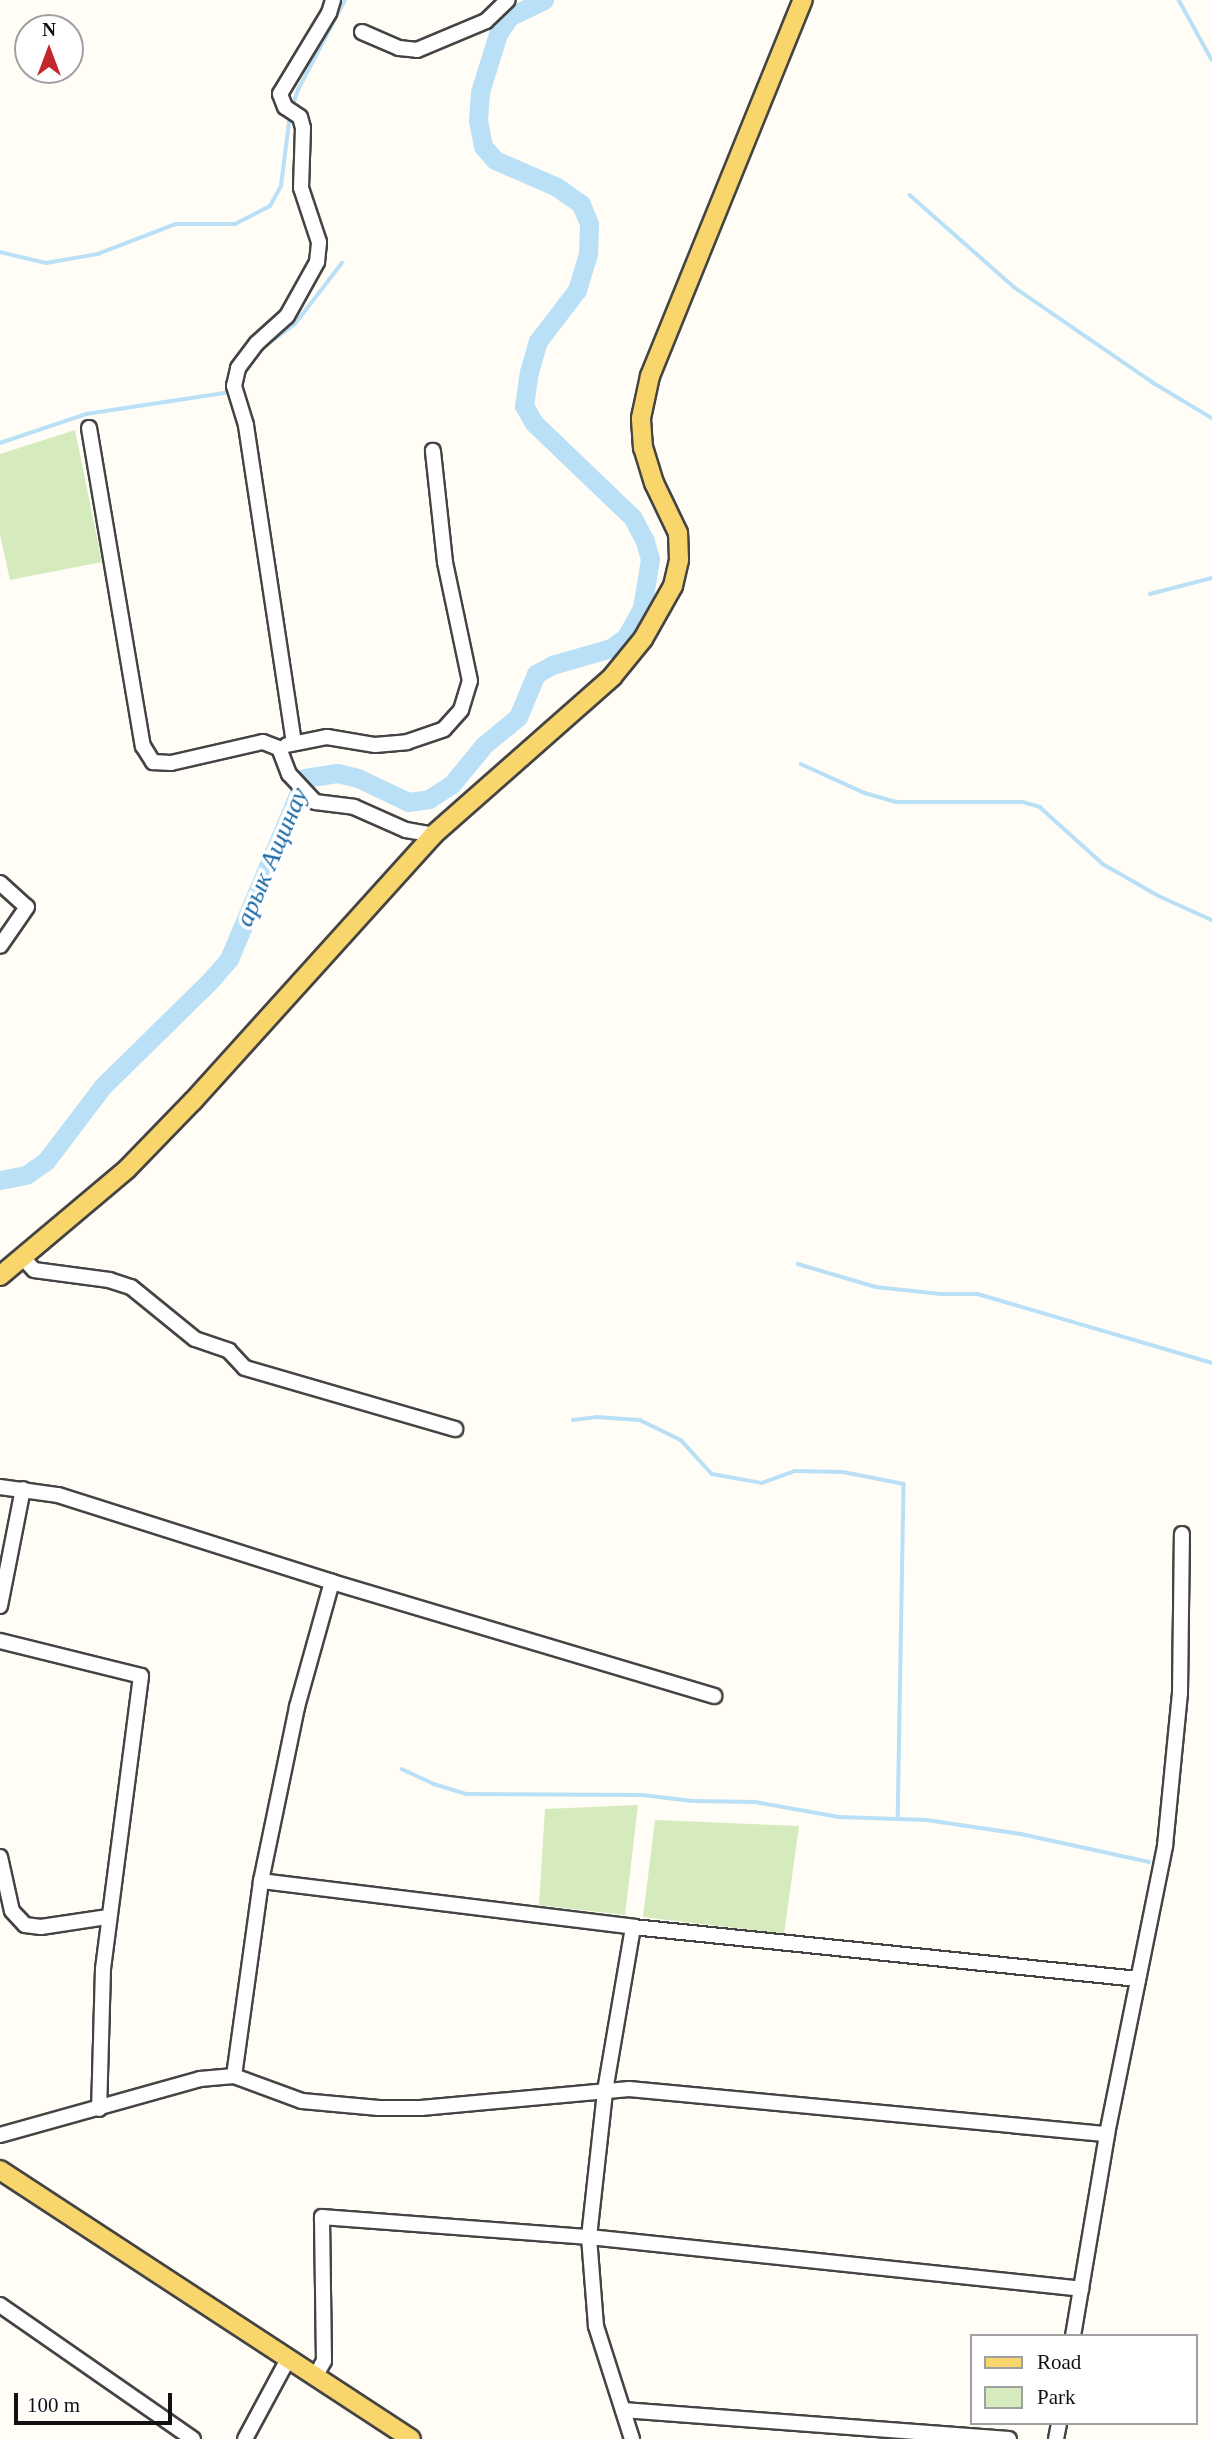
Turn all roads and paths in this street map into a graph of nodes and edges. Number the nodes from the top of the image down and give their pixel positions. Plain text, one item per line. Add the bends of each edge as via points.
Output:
1 (333, 0) edge
2 (508, 0) edge
3 (803, 0) edge
4 (362, 32) dead end
5 (89, 428) dead end
6 (433, 451) dead end
7 (286, 746) junction
8 (433, 835) junction
9 (0, 883) edge
10 (0, 946) edge
11 (23, 1258) junction
12 (0, 1276) edge
13 (455, 1429) dead end
14 (0, 1487) edge
15 (23, 1489) junction
16 (1182, 1534) dead end
17 (332, 1582) junction
18 (0, 1606) edge
19 (0, 1641) edge
20 (714, 1696) dead end
21 (0, 1857) edge
22 (261, 1881) junction
23 (108, 1917) junction
24 (633, 1927) junction
25 (1138, 1979) junction
26 (234, 2076) junction
27 (605, 2091) junction
28 (99, 2109) junction
29 (1107, 2134) junction
30 (0, 2135) edge
31 (0, 2170) edge
32 (589, 2236) junction
33 (1081, 2289) junction
34 (0, 2305) edge
35 (1073, 2334) edge
36 (288, 2359) junction
37 (315, 2377) junction
38 (623, 2410) junction
39 (193, 2439) edge
40 (245, 2439) edge
41 (411, 2439) edge
42 (632, 2439) edge
43 (1009, 2439) edge

1 - 7 street via 280,94 285,107 300,117 303,128 301,188 319,242 317,262 287,316 238,368 234,386 246,425
2 - 4 street via 486,21 418,50 399,48
3 - 8 main road via 650,376 641,418 643,448 678,533 679,560 673,586 643,639 612,677
5 - 7 street via 143,746 153,762 171,763 263,742
6 - 7 street via 445,562 470,681 461,710 444,729 407,742 375,745 327,737
7 - 8 street via 289,774 315,802 354,807 406,830
8 - 11 main road via 193,1101 127,1169
9 - 10 street via 27,907
11 - 12 main road
11 - 13 street via 34,1270 131,1287 195,1339 229,1351 245,1368
14 - 15 street
15 - 17 street via 58,1495
15 - 18 street
16 - 25 street via 1180,1693 1166,1832
17 - 20 street
17 - 22 street via 297,1707
19 - 23 street via 141,1676
21 - 23 street via 12,1911 25,1924 41,1927
22 - 24 street
22 - 26 street
23 - 28 street
24 - 25 street
24 - 27 street
25 - 29 street
26 - 27 street via 302,2101 379,2108
26 - 28 street via 200,2079
27 - 29 street via 629,2089
27 - 32 street
28 - 30 street
29 - 33 street
31 - 36 main road
32 - 33 street
32 - 37 street via 322,2217 324,2361
32 - 38 street via 596,2326
33 - 35 street
34 - 39 street
36 - 37 main road
36 - 40 street
37 - 41 main road
38 - 42 street
38 - 43 street

